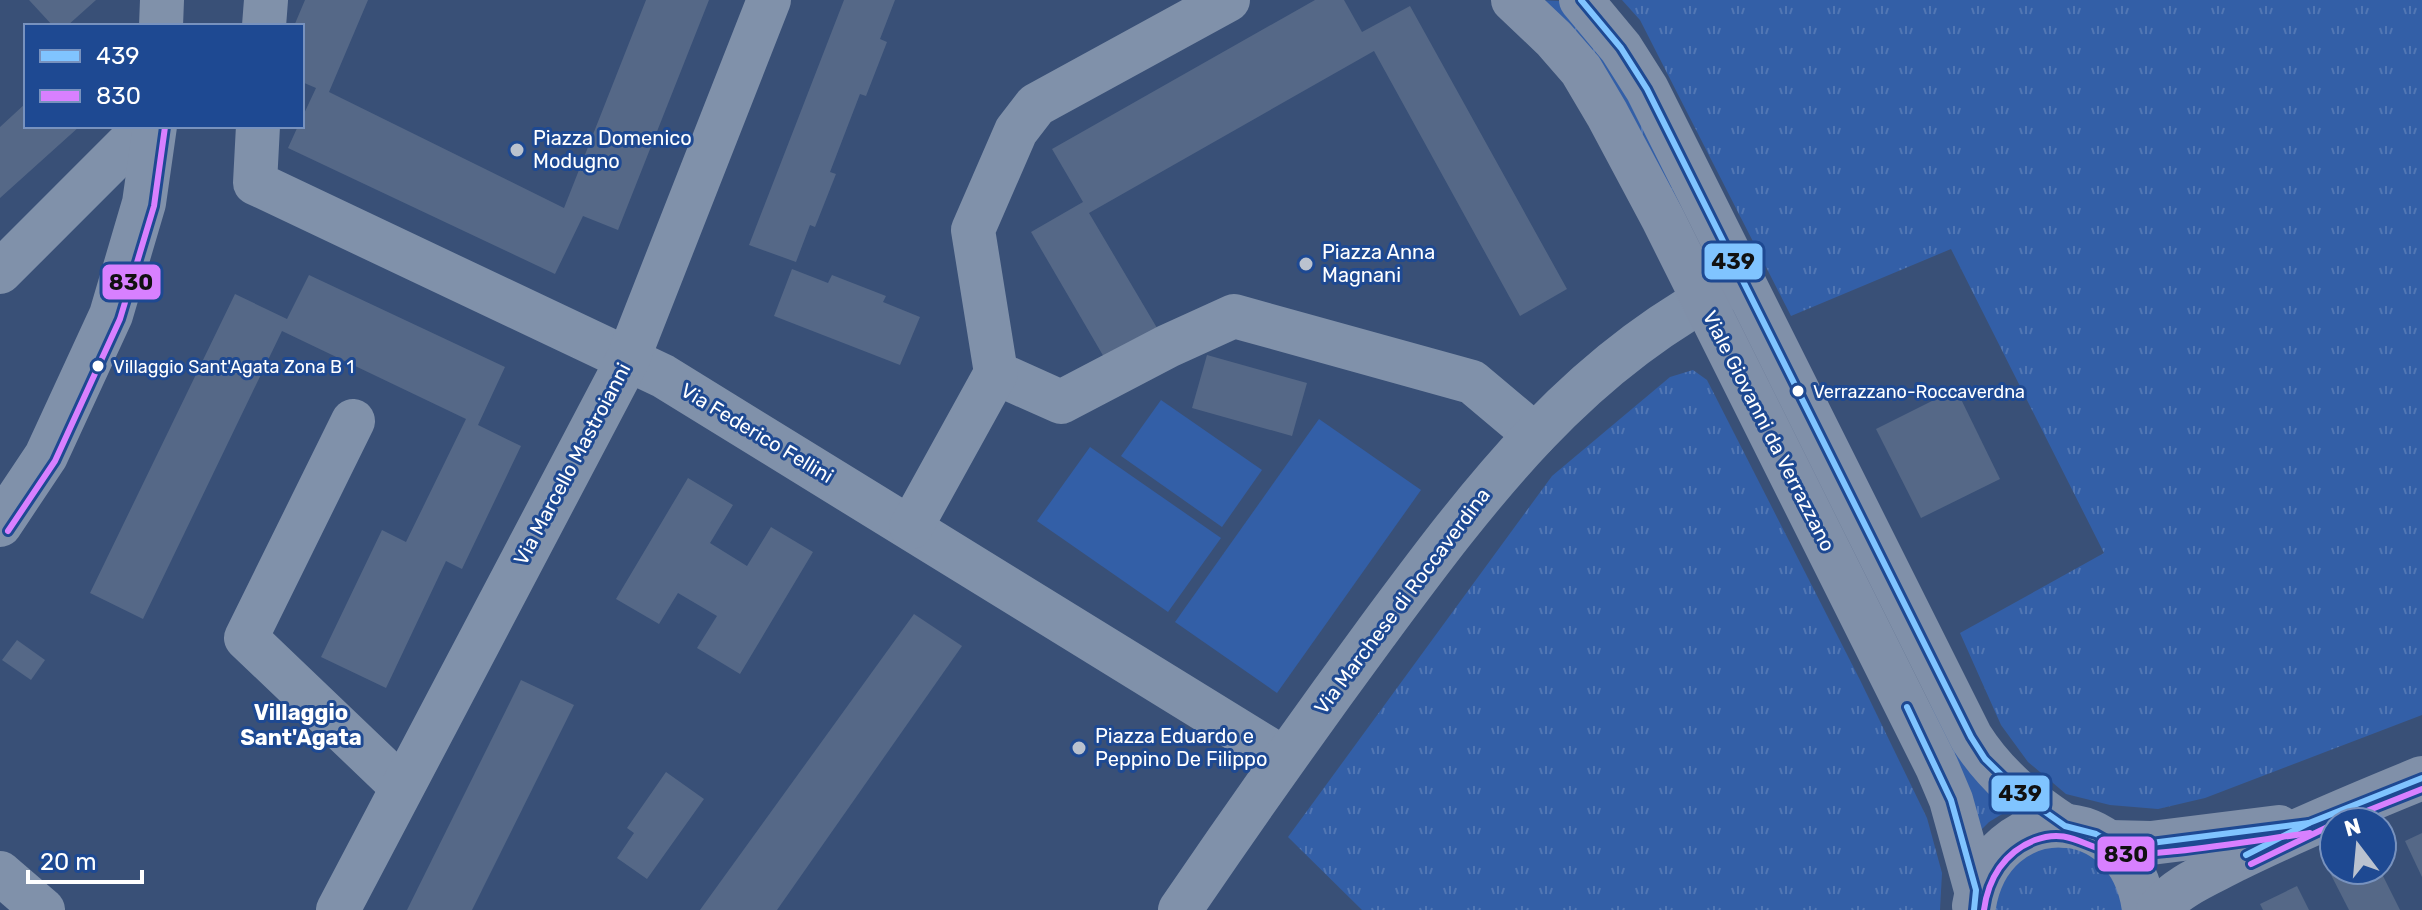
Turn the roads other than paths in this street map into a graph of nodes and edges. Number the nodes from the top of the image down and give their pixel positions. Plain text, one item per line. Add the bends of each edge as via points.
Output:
1 (162, 0) edge
2 (266, 0) edge
3 (769, 0) edge
4 (1228, 0) edge
5 (1513, 0) edge
6 (1581, 0) edge
7 (161, 24) edge
8 (264, 24) edge
9 (144, 128) edge
10 (155, 128) edge
11 (258, 128) edge
12 (0, 272) edge
13 (1743, 280) junction
14 (1703, 300) junction
15 (628, 359) junction
16 (996, 373) junction
17 (353, 421) dead end
18 (1535, 435) junction
19 (0, 525) edge
20 (911, 527) junction
21 (1904, 603) junction
22 (1865, 622) junction
23 (1283, 758) junction
24 (2422, 778) edge
25 (402, 787) junction
26 (2309, 823) junction
27 (2065, 826) junction
28 (2110, 842) junction
29 (0, 873) edge
30 (1975, 900) edge
31 (43, 910) edge
32 (338, 910) edge
33 (1180, 910) edge
34 (2144, 910) edge
35 (2158, 910) edge

1 - 7 street
2 - 8 street
3 - 15 street, Via Marcello Mastroianni
4 - 16 street via 1036,105 1016,131 973,230
5 - 14 main road, Viale Giovanni da Verrazzano via 1581,70
6 - 13 main road via 1647,89
9 - 12 street
10 - 19 street via 144,203 111,315 46,456
11 - 15 street, Via Federico Fellini via 255,183
13 - 14 street, Via Marchese di Roccaverdina
13 - 21 main road
14 - 18 street, Via Marchese di Roccaverdina via 1634,346
14 - 22 main road, Viale Giovanni da Verrazzano
15 - 20 street, Via Federico Fellini
15 - 25 street, Via Marcello Mastroianni
16 - 18 street via 1061,402 1234,316 1472,382
16 - 20 street
17 - 25 street via 246,638
18 - 23 street, Via Marchese di Roccaverdina via 1461,518
20 - 23 street, Via Federico Fellini
21 - 22 main road
21 - 27 main road via 1985,759 2024,797
22 - 30 main road, Viale Giovanni da Verrazzano via 1951,800
23 - 33 street, Via Marchese di Roccaverdina
24 - 26 main road
25 - 32 street, Via Marcello Mastroianni
26 - 28 main road via 2151,843
26 - 35 main road via 2188,884
27 - 28 main road
27 - 30 main road via 2031,831 2009,843 1991,860
28 - 34 main road via 2136,872
29 - 31 street

